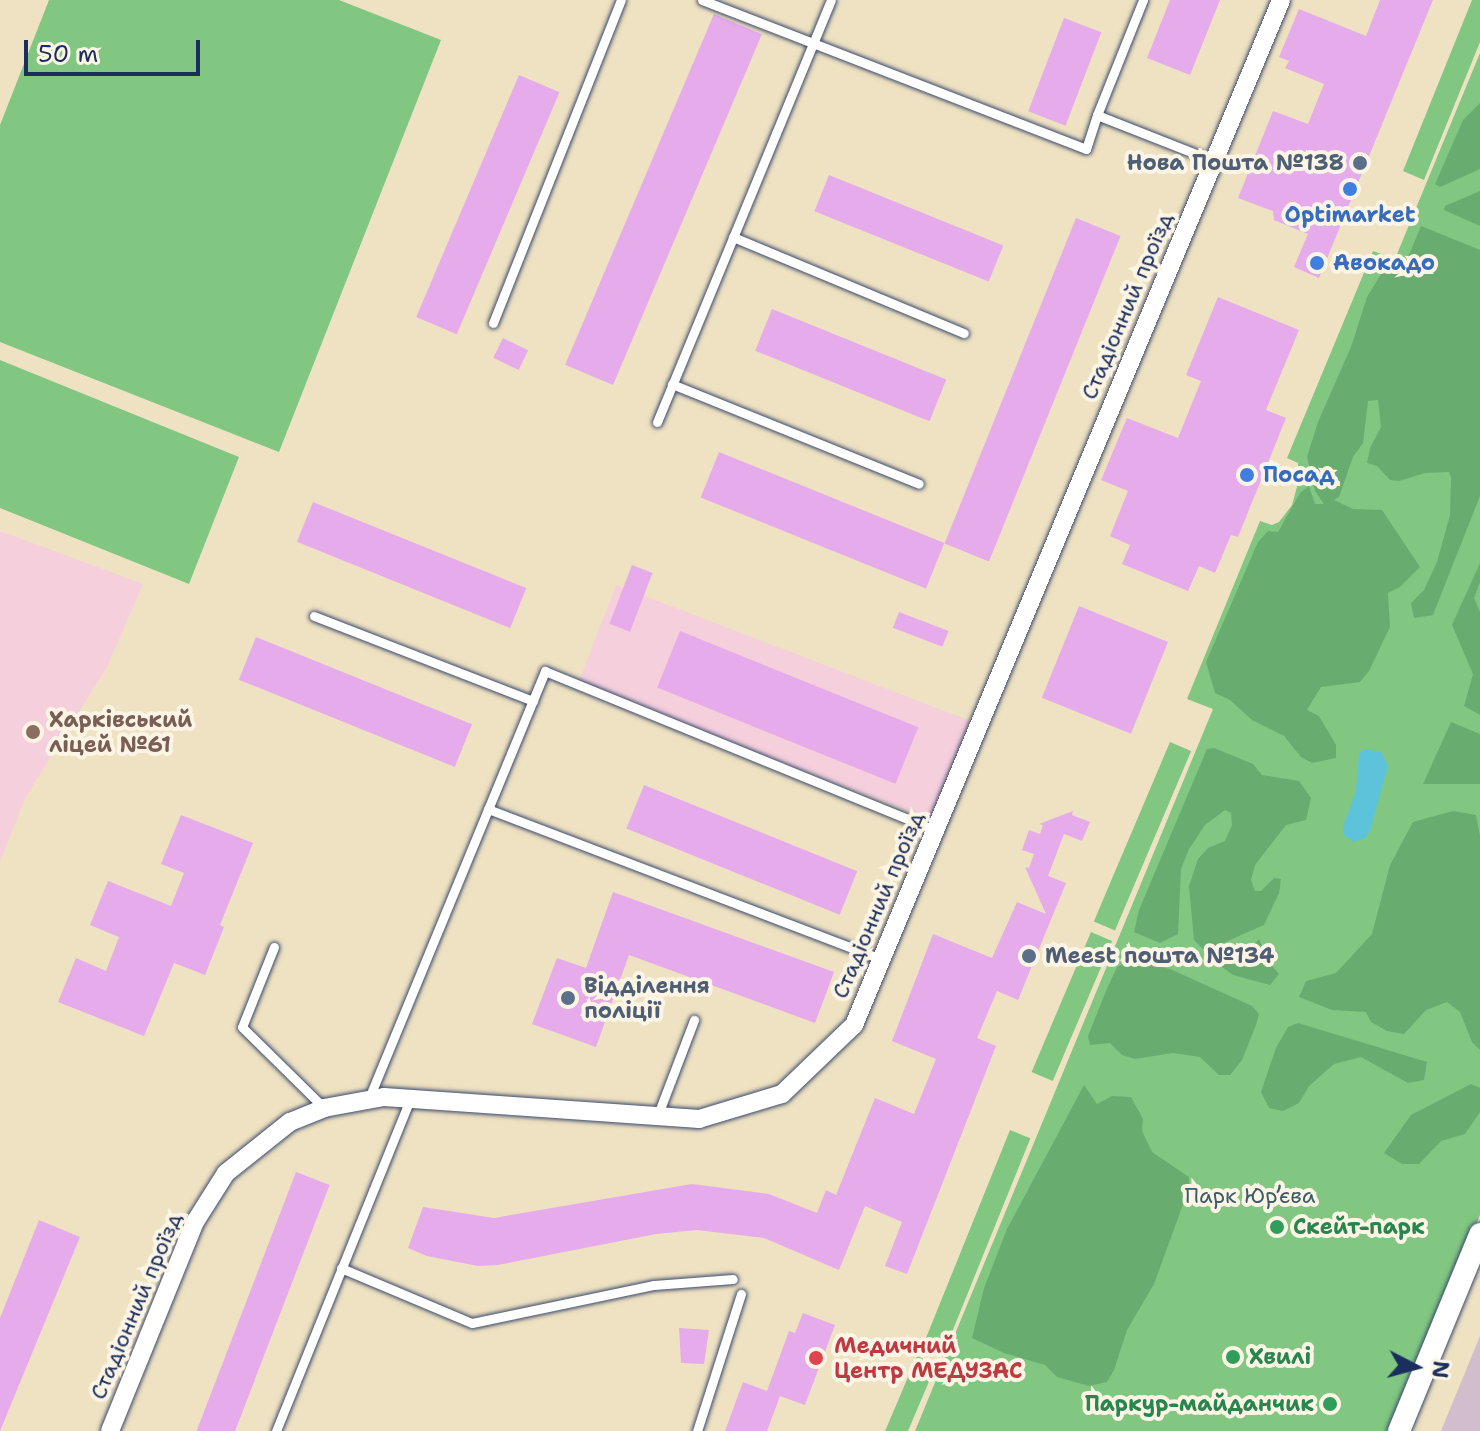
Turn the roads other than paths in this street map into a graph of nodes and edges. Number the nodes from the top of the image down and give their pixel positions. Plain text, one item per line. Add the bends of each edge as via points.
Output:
1 (621, 0) edge
2 (702, 0) edge
3 (831, 0) edge
4 (1143, 0) edge
5 (1281, 0) edge
6 (813, 43) junction
7 (1097, 115) junction
8 (1214, 161) junction
9 (733, 237) junction
10 (493, 323) dead end
11 (964, 333) dead end
12 (672, 384) junction
13 (657, 422) dead end
14 (919, 484) dead end
15 (314, 616) dead end
16 (533, 701) junction
17 (488, 809) junction
18 (935, 830) junction
19 (274, 947) dead end
20 (881, 959) junction
21 (694, 1020) dead end
22 (369, 1098) junction
23 (410, 1099) junction
24 (324, 1108) junction
25 (657, 1117) junction
26 (1480, 1234) edge
27 (1475, 1261) edge
28 (341, 1268) junction
29 (733, 1279) dead end
30 (741, 1294) dead end
31 (110, 1431) edge
32 (276, 1431) edge
33 (697, 1431) edge
34 (1399, 1431) edge

1 - 10 lane
2 - 6 lane
3 - 6 lane
4 - 7 lane
5 - 8 street, Стадіонний проїзд
6 - 7 lane via 1086,149
6 - 9 lane
7 - 8 lane
8 - 18 street, Стадіонний проїзд
9 - 11 lane
9 - 12 lane
12 - 13 lane
12 - 14 lane
15 - 16 lane
16 - 17 lane
16 - 18 lane via 545,671
17 - 20 lane
17 - 22 lane
18 - 20 street, Стадіонний проїзд
19 - 24 lane via 242,1027
20 - 25 street, Стадіонний проїзд via 854,1025 782,1094 699,1119
21 - 25 lane
22 - 23 street, Стадіонний проїзд
22 - 24 street, Стадіонний проїзд
23 - 25 street, Стадіонний проїзд
23 - 28 lane
24 - 31 street, Стадіонний проїзд via 290,1122 226,1173 195,1222
26 - 27 street
27 - 34 street
28 - 29 lane via 472,1323 654,1285
28 - 32 lane
30 - 33 lane

